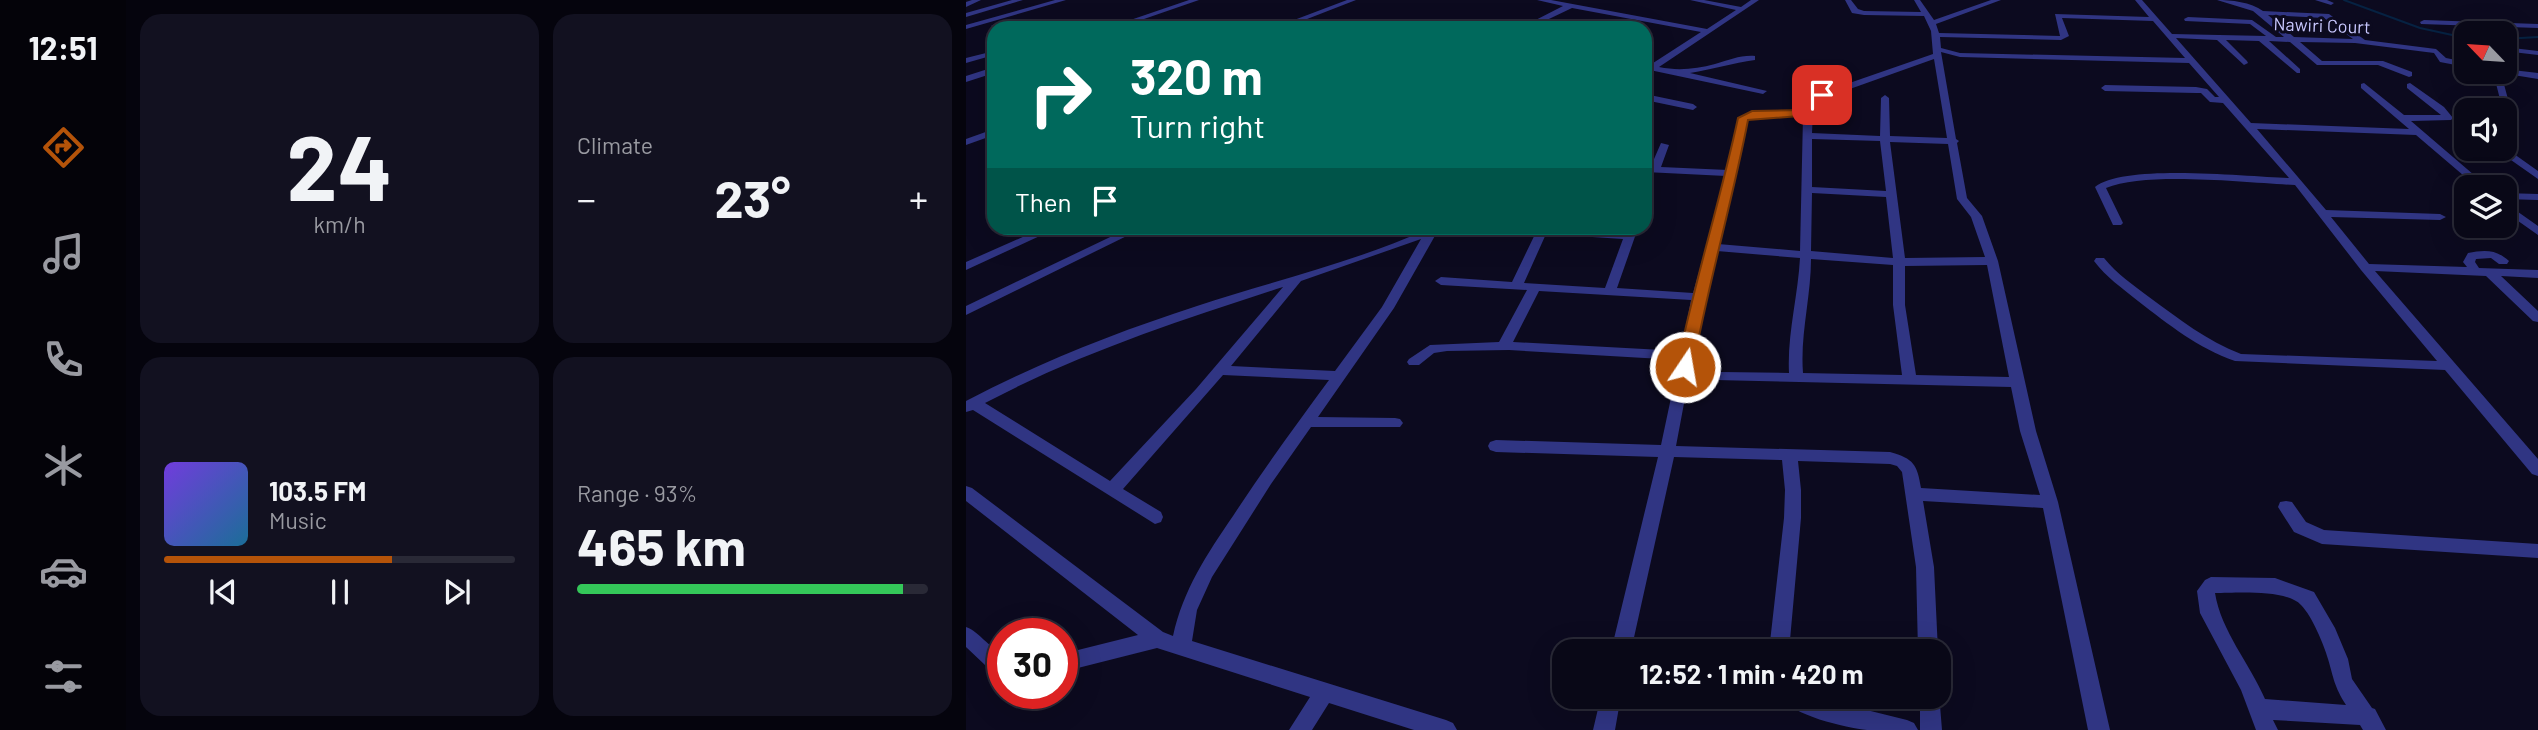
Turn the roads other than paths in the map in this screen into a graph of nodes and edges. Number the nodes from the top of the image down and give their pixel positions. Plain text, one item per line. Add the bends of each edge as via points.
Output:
1 (978, 0) edge
2 (1020, 0) edge
3 (1063, 0) edge
4 (1196, 0) edge
5 (1353, 0) edge
6 (1540, 0) edge
7 (1693, 0) edge
8 (1756, 0) edge
9 (1848, 0) edge
10 (1917, 0) edge
11 (1998, 0) edge
12 (2220, 0) edge
13 (2318, 0) edge
14 (1887, 1) edge
15 (2332, 3) dead end
16 (966, 5) edge
17 (2142, 5) edge
18 (1570, 6) junction
19 (1742, 9) junction
20 (2115, 9) dead end
21 (2262, 13) junction
22 (1012, 14) junction
23 (1898, 14) junction
24 (966, 15) edge
25 (2155, 19) junction
26 (2188, 19) dead end
27 (1030, 21) edge
28 (1132, 21) edge
29 (1296, 21) edge
30 (1539, 21) edge
31 (2424, 22) dead end
32 (976, 24) junction
33 (987, 24) edge
34 (966, 26) edge
35 (2538, 26) edge
36 (1707, 31) junction
37 (1934, 35) junction
38 (2170, 36) junction
39 (2219, 37) junction
40 (2262, 39) junction
41 (2274, 39) junction
42 (2292, 40) junction
43 (2359, 41) junction
44 (2517, 51) edge
45 (2538, 53) edge
46 (987, 55) edge
47 (1752, 58) dead end
48 (966, 61) edge
49 (2192, 61) junction
50 (2454, 62) edge
51 (2244, 63) dead end
52 (1652, 65) edge
53 (2382, 65) junction
54 (1652, 68) edge
55 (2297, 71) dead end
56 (987, 72) edge
57 (2517, 73) edge
58 (1679, 74) junction
59 (2409, 74) dead end
60 (2538, 76) edge
61 (966, 79) edge
62 (2364, 86) dead end
63 (2410, 86) dead end
64 (2105, 88) dead end
65 (1763, 90) dead end
66 (1652, 98) edge
67 (1885, 98) dead end
68 (2219, 100) junction
69 (1693, 107) dead end
70 (1808, 113) junction
71 (2225, 115) dead end
72 (2400, 118) junction
73 (2248, 126) junction
74 (2417, 132) junction
75 (987, 134) edge
76 (1808, 136) junction
77 (1885, 139) junction
78 (966, 142) edge
79 (1954, 142) junction
80 (1664, 145) dead end
81 (2517, 161) edge
82 (1652, 166) edge
83 (1652, 169) edge
84 (1732, 173) junction
85 (2469, 175) edge
86 (2538, 176) edge
87 (2298, 182) junction
88 (1806, 190) junction
89 (1891, 194) junction
90 (2517, 196) edge
91 (2538, 197) edge
92 (2323, 213) junction
93 (2517, 215) edge
94 (2440, 217) dead end
95 (2117, 223) dead end
96 (2538, 232) edge
97 (1035, 235) edge
98 (1123, 235) edge
99 (1420, 235) edge
100 (1433, 235) edge
101 (1540, 235) edge
102 (1631, 235) edge
103 (1711, 247) junction
104 (1804, 255) junction
105 (1992, 261) junction
106 (2101, 261) dead end
107 (2503, 261) dead end
108 (1899, 262) junction
109 (966, 266) edge
110 (2365, 267) junction
111 (2482, 272) junction
112 (2538, 274) edge
113 (1296, 280) junction
114 (1441, 281) dead end
115 (1516, 286) junction
116 (1535, 286) junction
117 (1610, 292) junction
118 (1698, 297) junction
119 (967, 308) edge
120 (2538, 318) edge
121 (1509, 346) junction
122 (1688, 356) junction
123 (1414, 362) dead end
124 (2450, 366) junction
125 (1220, 370) junction
126 (1338, 376) junction
127 (1720, 377) dead end
128 (1796, 378) junction
129 (1910, 381) junction
130 (2019, 382) junction
131 (969, 405) edge
132 (1306, 422) junction
133 (1395, 423) dead end
134 (1496, 446) dead end
135 (1667, 450) junction
136 (1788, 455) junction
137 (2538, 470) edge
138 (1112, 490) junction
139 (966, 492) edge
140 (1915, 494) junction
141 (2050, 502) junction
142 (2286, 507) dead end
143 (1156, 517) dead end
144 (2538, 551) edge
145 (966, 635) edge
146 (1157, 639) junction
147 (1624, 639) edge
148 (1780, 639) edge
149 (1928, 639) edge
150 (1181, 646) junction
151 (987, 654) edge
152 (1078, 659) edge
153 (1325, 691) junction
154 (1608, 709) edge
155 (1821, 709) edge
156 (1930, 709) edge
157 (2260, 709) junction
158 (2371, 723) edge
159 (1300, 730) edge
160 (1446, 730) edge
161 (1604, 730) edge
162 (1907, 730) edge
163 (1931, 730) edge
164 (2099, 730) edge
165 (2267, 730) edge

1 - 16 street
2 - 24 street
3 - 22 street
4 - 28 street
5 - 29 street
6 - 18 street
7 - 19 street
8 - 19 street
9 - 23 street via 1856,11
10 - 37 street
11 - 37 street
12 - 21 street via 2248,5
13 - 15 street
14 - 23 street
17 - 20 street
17 - 25 street
18 - 30 street
18 - 36 street
19 - 36 street
21 - 42 street
21 - 43 street via 2326,16
22 - 27 street
22 - 32 street
23 - 37 street
25 - 37 street via 2058,16 2065,36 2061,38
25 - 38 street
26 - 41 street via 2252,22
31 - 35 street
32 - 33 street
32 - 34 street
36 - 52 street
37 - 49 street via 1960,55
37 - 70 street via 1822,95
37 - 79 street
38 - 39 street, Nawiri Court
38 - 49 street
39 - 40 street, Nawiri Court
39 - 51 street
40 - 41 street, Nawiri Court
40 - 55 street
41 - 42 street, Nawiri Court
42 - 43 street, Nawiri Court
42 - 53 street via 2320,63
43 - 50 street, Nawiri Court via 2436,51 2443,60
43 - 53 street
44 - 45 street
46 - 48 street
47 - 58 street
49 - 68 street
53 - 59 street
54 - 58 street
56 - 61 street
57 - 60 street
58 - 65 street
62 - 72 street
63 - 72 street via 2448,118
64 - 68 street via 2196,90
66 - 69 street
67 - 77 street
68 - 71 street
68 - 73 street
70 - 76 street
70 - 84 street via 1744,118
72 - 74 street
73 - 74 street
73 - 87 street
74 - 85 street
75 - 78 street
76 - 77 street
76 - 88 street
77 - 79 street
77 - 89 street
79 - 105 street via 1962,199 1976,216
80 - 82 street
81 - 86 street
83 - 84 street
84 - 103 street
87 - 92 street
87 - 95 street via 2118,179 2100,187
88 - 89 street
88 - 104 street
89 - 108 street
90 - 91 street
92 - 94 street
92 - 110 street
93 - 96 street
97 - 109 street
98 - 119 street
99 - 113 street
100 - 126 street
101 - 115 street
102 - 117 street
103 - 104 street
103 - 118 street
104 - 108 street
104 - 128 street
105 - 108 street
105 - 130 street
106 - 124 street via 2183,329 2240,358
107 - 111 street via 2493,254 2472,256 2469,262
108 - 129 street via 1899,305
110 - 111 street
110 - 124 street
111 - 112 street
111 - 120 street
113 - 125 street
113 - 131 street via 1119,337
114 - 115 street
115 - 116 street
116 - 117 street
116 - 121 street via 1506,342
117 - 118 street
118 - 122 street
121 - 122 street
121 - 123 street via 1430,349
122 - 135 street
124 - 137 street
125 - 126 street
125 - 138 street
126 - 132 street
127 - 128 street
128 - 129 street
129 - 130 street
130 - 141 street via 2028,431
131 - 138 street
132 - 133 street
132 - 150 street via 1205,573 1188,610
134 - 135 street
135 - 136 street
135 - 147 street
136 - 140 street via 1903,461
136 - 148 street via 1794,475
138 - 143 street
139 - 146 street
140 - 141 street
140 - 149 street via 1925,567
141 - 164 street
142 - 144 street via 2300,527 2322,537
145 - 151 street
146 - 150 street
146 - 152 street
150 - 153 street
153 - 159 street
153 - 160 street
154 - 161 street
155 - 162 street
156 - 163 street
157 - 158 street
157 - 158 street via 2209,613 2206,591 2211,585 2275,586 2308,598 2325,628 2343,682
157 - 165 street

